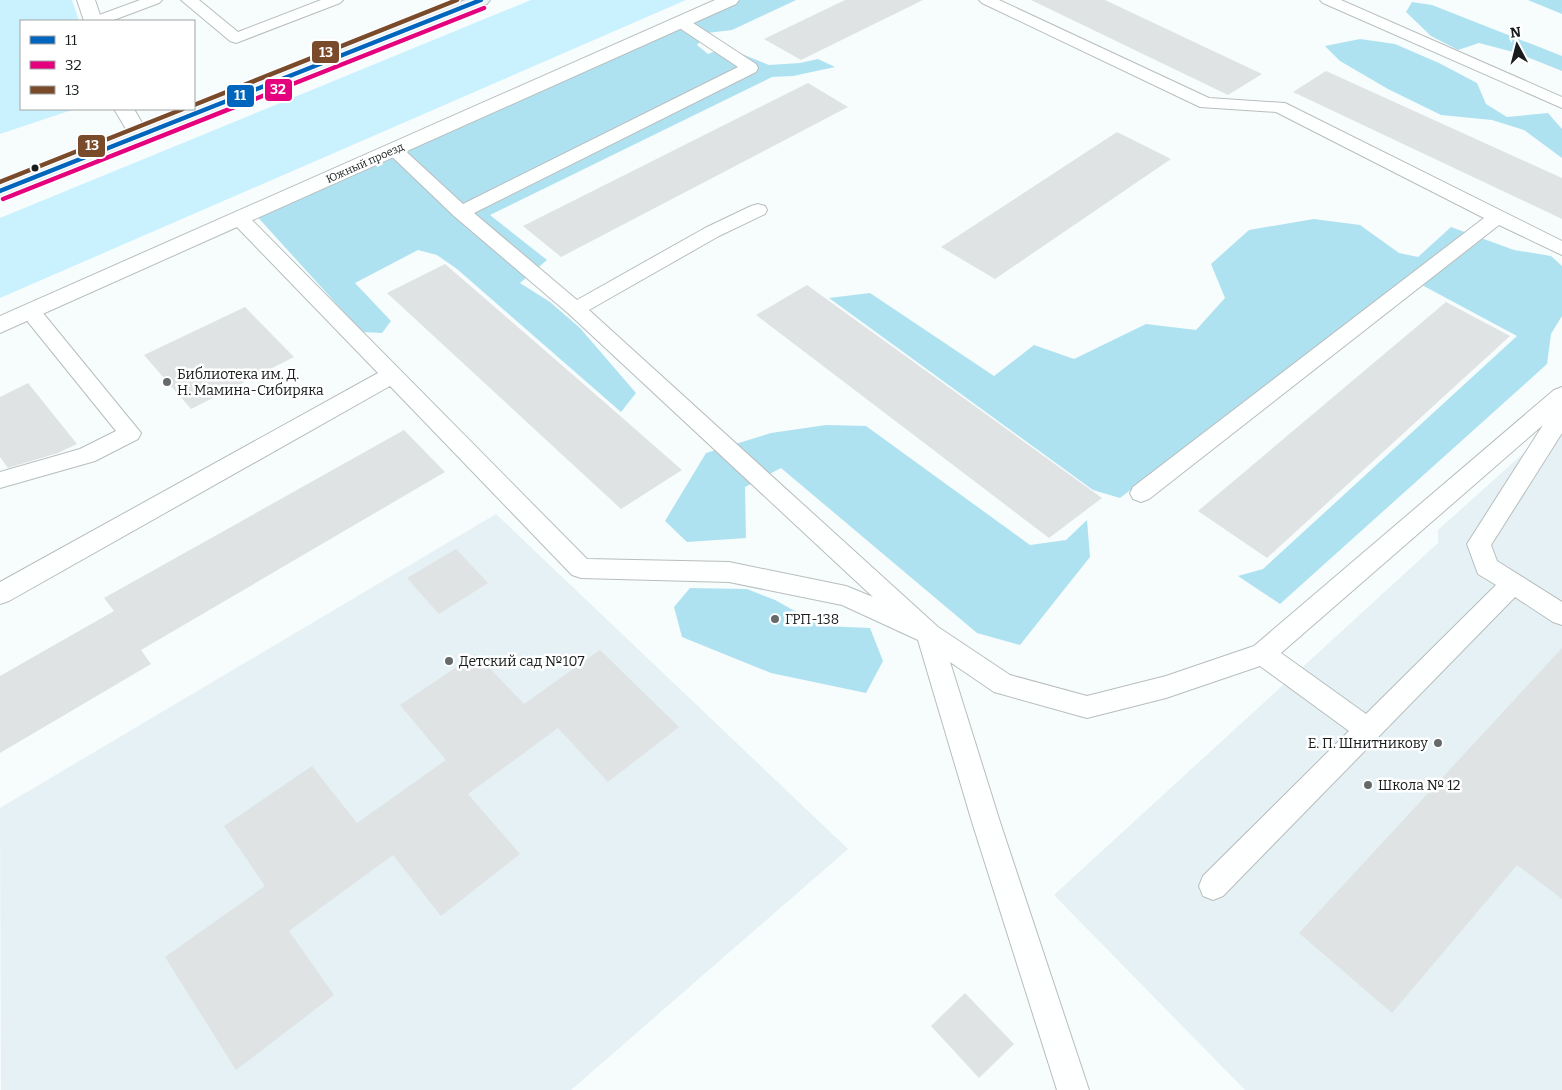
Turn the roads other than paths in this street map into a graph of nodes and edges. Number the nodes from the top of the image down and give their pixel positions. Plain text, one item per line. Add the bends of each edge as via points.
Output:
1 (86, 0) edge
2 (154, 0) edge
3 (189, 0) edge
4 (335, 0) edge
5 (481, 0) edge
6 (730, 0) edge
7 (987, 0) edge
8 (1328, 0) edge
9 (93, 20) edge
10 (100, 20) edge
11 (681, 22) junction
12 (1562, 103) edge
13 (125, 110) edge
14 (140, 135) junction
15 (394, 150) junction
16 (0, 191) edge
17 (758, 210) dead end
18 (461, 212) junction
19 (1497, 216) junction
20 (240, 219) junction
21 (1562, 249) edge
22 (576, 309) junction
23 (31, 312) junction
24 (0, 325) edge
25 (392, 375) junction
26 (1559, 399) edge
27 (0, 480) edge
28 (1141, 493) dead end
29 (1513, 583) junction
30 (0, 594) edge
31 (1562, 615) edge
32 (929, 634) junction
33 (1263, 654) junction
34 (1368, 730) junction
35 (1213, 886) dead end
36 (1072, 1090) edge

1 - 9 street
2 - 10 lane
3 - 4 lane via 236,38
5 - 14 main road
6 - 11 street, Южный проезд
7 - 19 lane via 1206,104 1279,107
8 - 12 lane
11 - 15 street, Южный проезд
11 - 18 lane via 750,68
13 - 14 street
14 - 16 main road
15 - 18 lane
15 - 20 street, Южный проезд
17 - 22 lane via 712,232
18 - 22 lane
19 - 21 lane
19 - 28 lane
20 - 23 street, Южный проезд
20 - 25 lane
22 - 32 lane
23 - 24 street, Южный проезд
23 - 27 lane via 130,433 87,456
25 - 30 lane
25 - 32 lane via 581,568 729,572 846,596
26 - 29 lane via 1554,428 1479,544 1488,567
26 - 33 lane
29 - 31 lane
29 - 34 lane
32 - 33 lane via 1003,684 1086,707 1166,687
32 - 36 lane
33 - 34 lane
34 - 35 lane

